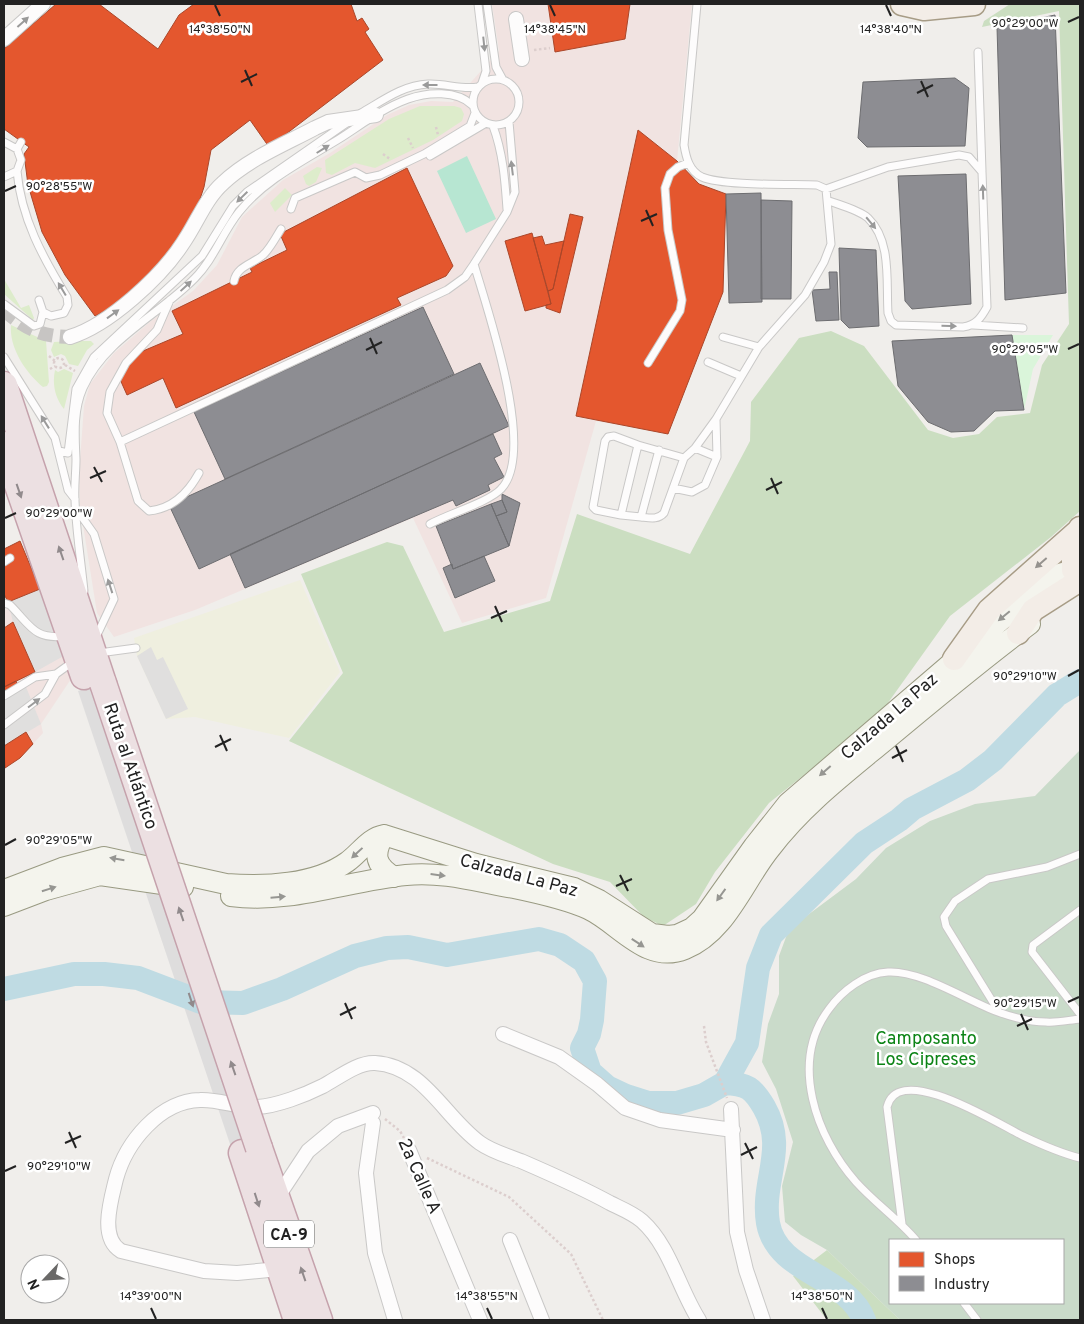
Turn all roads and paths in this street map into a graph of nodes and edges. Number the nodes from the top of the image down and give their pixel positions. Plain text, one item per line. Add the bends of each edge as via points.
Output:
1 (43, 4) edge
2 (478, 4) edge
3 (487, 4) edge
4 (697, 4) edge
5 (902, 4) edge
6 (974, 4) edge
7 (516, 19) dead end
8 (4, 40) edge
9 (978, 52) dead end
10 (522, 59) dead end
11 (503, 80) junction
12 (480, 85) junction
13 (472, 105) junction
14 (475, 113) junction
15 (376, 115) junction
16 (353, 118) junction
17 (509, 122) junction
18 (489, 124) junction
19 (12, 135) dead end
20 (408, 138) dead end
21 (5, 141) edge
22 (22, 142) dead end
23 (17, 149) junction
24 (415, 151) dead end
25 (383, 154) dead end
26 (393, 162) dead end
27 (688, 163) junction
28 (17, 171) junction
29 (982, 172) junction
30 (4, 177) edge
31 (381, 177) junction
32 (826, 189) junction
33 (829, 201) junction
34 (291, 209) dead end
35 (507, 212) junction
36 (281, 229) dead end
37 (474, 264) junction
38 (234, 281) dead end
39 (39, 300) dead end
40 (170, 300) junction
41 (4, 304) edge
42 (42, 312) junction
43 (973, 325) junction
44 (1023, 328) dead end
45 (70, 337) tunnel mouth
46 (723, 337) dead end
47 (759, 347) junction
48 (49, 356) dead end
49 (4, 357) edge
50 (55, 361) junction
51 (708, 362) dead end
52 (648, 363) dead end
53 (64, 365) junction
54 (55, 366) junction
55 (50, 369) dead end
56 (78, 373) dead end
57 (741, 376) junction
58 (4, 385) edge
59 (716, 419) junction
60 (120, 442) junction
61 (4, 445) edge
62 (638, 445) junction
63 (695, 448) junction
64 (659, 450) junction
65 (59, 451) junction
66 (717, 457) junction
67 (684, 458) junction
68 (199, 473) dead end
69 (673, 488) junction
70 (75, 499) junction
71 (76, 508) junction
72 (621, 515) junction
73 (641, 517) junction
74 (430, 524) dead end
75 (1079, 530) edge
76 (1078, 573) edge
77 (1080, 596) edge
78 (4, 603) edge
79 (1043, 616) joint
80 (1018, 633) junction
81 (84, 645) junction
82 (136, 648) dead end
83 (954, 659) junction
84 (56, 674) junction
85 (4, 696) edge
86 (4, 725) edge
87 (384, 835) junction
88 (1080, 854) edge
89 (394, 877) junction
90 (4, 890) edge
91 (4, 906) edge
92 (1080, 910) edge
93 (998, 1012) junction
94 (1080, 1014) edge
95 (1080, 1019) edge
96 (704, 1026) dead end
97 (503, 1034) dead end
98 (731, 1110) joint
99 (373, 1118) junction
100 (733, 1130) junction
101 (251, 1150) junction
102 (409, 1150) junction
103 (1080, 1158) edge
104 (277, 1198) junction
105 (902, 1224) junction
106 (915, 1239) edge
107 (510, 1240) dead end
108 (279, 1269) junction
109 (965, 1304) edge
110 (297, 1320) edge
111 (319, 1320) edge
112 (395, 1320) edge
113 (480, 1320) edge
114 (542, 1320) edge
115 (603, 1320) edge
116 (699, 1320) edge
117 (763, 1320) edge
118 (977, 1320) edge

8 -> 1 street
2 -> 12 lane via 486,71
3 - 11 lane via 496,67
4 - 27 lane via 684,145
5 - 6 main road via 924,9
7 - 10 street
9 - 29 lane
11 - 12 lane via 492,79
11 - 17 lane via 515,89 519,103
12 - 13 lane
12 -> 16 lane via 467,89 429,84 414,86 399,90
13 - 14 lane
13 - 15 lane via 457,96 431,94 409,99
14 - 18 lane
14 - 31 lane via 470,126 459,134
15 - 16 street
40 -> 15 lane via 209,263 238,213 253,197
45 -> 16 street via 97,325 142,289 182,245 213,193 235,173 314,128
16 -> 65 lane via 247,192 233,206 195,264 94,357 76,389 68,453
17 - 18 lane
35 -> 17 lane via 515,192
18 - 31 lane
18 - 35 lane via 498,140
19 - 21 lane
20 - 24 path
21 - 23 lane
22 - 23 lane
23 - 28 lane via 21,160
25 - 26 path
27 - 32 lane via 701,177 722,181 817,185
27 - 52 lane via 670,174 665,188 668,230 681,284 681,305
28 - 30 lane
42 -> 28 lane via 50,316 64,313 67,297 32,234 22,204
29 - 32 lane via 969,157 959,155 888,168
43 -> 29 lane via 987,307
31 - 34 lane via 366,178 355,172 296,198
32 - 33 lane
33 -> 43 lane via 867,216 880,234 885,249 891,321 896,325
33 - 47 lane via 831,244 824,262 805,294
35 - 37 lane
36 - 38 lane via 264,255 245,265 235,275
37 - 60 lane via 465,277 447,290
37 - 74 lane via 506,378 515,439 510,472 501,489
39 - 42 lane
40 - 60 lane via 157,330 126,363 110,392 107,413
40 - 70 lane via 112,348 87,378 75,418
41 - 42 lane via 34,326 40,324
43 - 44 lane
46 - 47 lane
47 - 57 lane
48 - 50 path
65 -> 49 lane via 55,438
50 - 53 path via 62,359
50 - 54 path
51 - 57 lane
53 - 54 path
53 - 56 path
54 - 55 path
57 - 59 lane
81 -> 58 highway, Ruta al Atlántico
59 - 63 lane
59 - 66 lane
60 - 68 lane via 138,501 149,511 162,510 180,497
61 -> 81 highway, Ruta al Atlántico
62 - 64 lane
62 - 72 lane
62 - 72 lane via 614,436 605,440 593,507
63 - 66 lane
63 - 67 lane
64 - 67 lane
64 - 73 lane
65 - 70 lane via 68,490
66 - 69 lane via 705,485 698,490
67 - 69 lane
69 - 73 lane via 660,517
70 - 71 lane
71 - 81 lane
81 -> 71 lane via 114,599 94,534
72 - 73 lane
75 - 76 main road
75 -> 83 main road via 989,610
76 - 80 main road via 1033,610
76 -> 83 main road, Calzada La Paz via 1059,574 1047,581
77 - 79 main road, Calzada La Paz
78 - 81 lane via 42,636
79 - 80 main road, Calzada La Paz
89 -> 80 main road, Calzada La Paz via 435,874 519,889 588,909 644,947 669,953 685,949 697,944 718,925 769,849 797,817
81 - 82 lane
81 - 84 lane
81 - 101 highway, Ruta al Atlántico, bridge
83 -> 87 main road, Calzada La Paz via 788,803 707,914 682,934 668,936 646,931 599,900 574,888 476,864
84 - 85 lane via 35,677
86 -> 84 lane via 45,694
87 - 89 main road via 377,851 378,859 380,866
87 -> 90 main road via 372,839 346,863 332,870 286,882 226,884 104,857 62,868
88 - 93 lane via 1047,867 988,879 955,901 944,917 946,926
91 -> 89 main road, Calzada La Paz via 100,875 244,898 298,895
92 - 94 lane via 1033,945 1032,952
93 - 95 lane via 1046,1022
93 - 105 lane via 924,979 889,972 867,977 840,995 823,1017 810,1050 809,1081 814,1105 832,1149 878,1205
96 - 98 path via 706,1042
97 - 100 street via 559,1057 625,1108 660,1120
98 - 100 street
99 - 102 path, 2a Calle A via 400,1132
99 - 104 street via 338,1126 308,1151
99 - 112 street via 366,1172 375,1253
100 - 117 street via 738,1232 746,1270
101 - 104 highway, CA-9
101 -> 108 highway, CA-9
102 - 113 street, 2a Calle A
102 - 115 path via 509,1198 572,1254
103 - 105 lane via 1040,1144 956,1101 914,1090 896,1094 889,1099 887,1107
111 -> 104 highway, CA-9
105 - 106 lane
107 - 114 street
108 - 110 highway, CA-9
108 - 116 street via 237,1273 204,1271 114,1247 108,1237 119,1168 131,1144 164,1111 178,1102 201,1099 256,1107 320,1087 373,1062 412,1074 459,1126 482,1144 572,1183 641,1220 655,1235
109 - 118 lane

